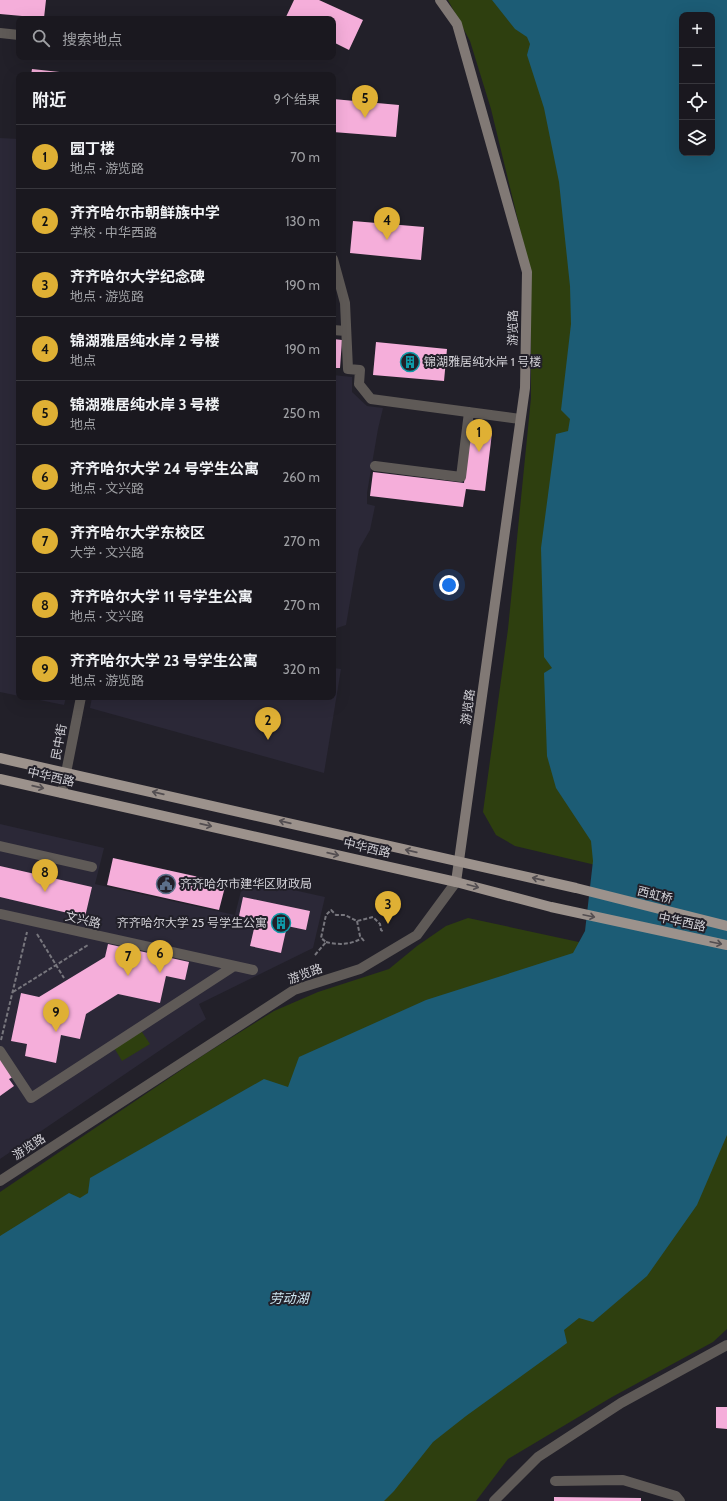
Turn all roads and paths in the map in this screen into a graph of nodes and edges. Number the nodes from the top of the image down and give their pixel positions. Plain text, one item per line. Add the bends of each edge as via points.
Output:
1 (440, 0) edge
2 (0, 33) edge
3 (16, 35) edge
4 (336, 271) edge
5 (336, 330) edge
6 (346, 331) junction
7 (469, 412) junction
8 (520, 419) junction
9 (375, 466) dead end
10 (80, 700) edge
11 (0, 758) edge
12 (66, 773) junction
13 (0, 779) edge
14 (62, 793) junction
15 (0, 846) edge
16 (459, 862) junction
17 (92, 867) dead end
18 (456, 882) junction
19 (576, 888) joint
20 (0, 914) edge
21 (357, 920) junction
22 (30, 921) junction
23 (727, 926) edge
24 (384, 932) dead end
25 (101, 937) junction
26 (362, 938) junction
27 (364, 941) dead end
28 (326, 942) junction
29 (727, 945) edge
30 (315, 955) dead end
31 (56, 965) junction
32 (234, 966) junction
33 (253, 970) dead end
34 (64, 978) dead end
35 (13, 992) junction
36 (0, 1046) edge
37 (0, 1051) edge
38 (0, 1181) edge
39 (727, 1345) edge
40 (555, 1481) dead end
41 (494, 1501) edge
42 (680, 1501) edge

1 - 8 main road, 游览路 via 457,24 527,272 525,388
2 - 3 street
4 - 6 street via 344,304
5 - 6 street
6 - 7 street via 348,369 360,370 359,384 370,399
7 - 8 street
7 - 9 street via 461,477
8 - 16 main road, 游览路
10 - 12 street, 民中街
11 - 12 main road, 中华西路
12 - 14 street, 民中街
16 -> 12 main road, 中华西路
13 -> 14 main road, 中华西路
14 -> 18 main road, 中华西路
15 - 17 street
16 - 18 main road, 游览路
19 -> 16 main road, 中华西路
18 -> 29 main road, 中华西路 via 551,908
18 - 38 street, 游览路 via 417,935 360,969 294,990
19 - 23 main road, 西虹桥
20 - 22 street, 文兴路
21 - 24 path via 373,917
21 - 26 path
21 - 28 path via 345,915 336,915 331,910 326,915 321,938
22 - 25 street, 文兴路
22 - 31 path
22 - 35 path
25 - 31 path
25 - 32 street, 文兴路
26 - 27 path
26 - 28 path via 344,944
28 - 30 path
31 - 34 path
31 - 35 path
32 - 33 street, 文兴路
32 - 37 street via 31,1098
35 - 36 path
39 - 41 street via 621,1403 538,1457
40 - 42 street via 623,1480 676,1496

